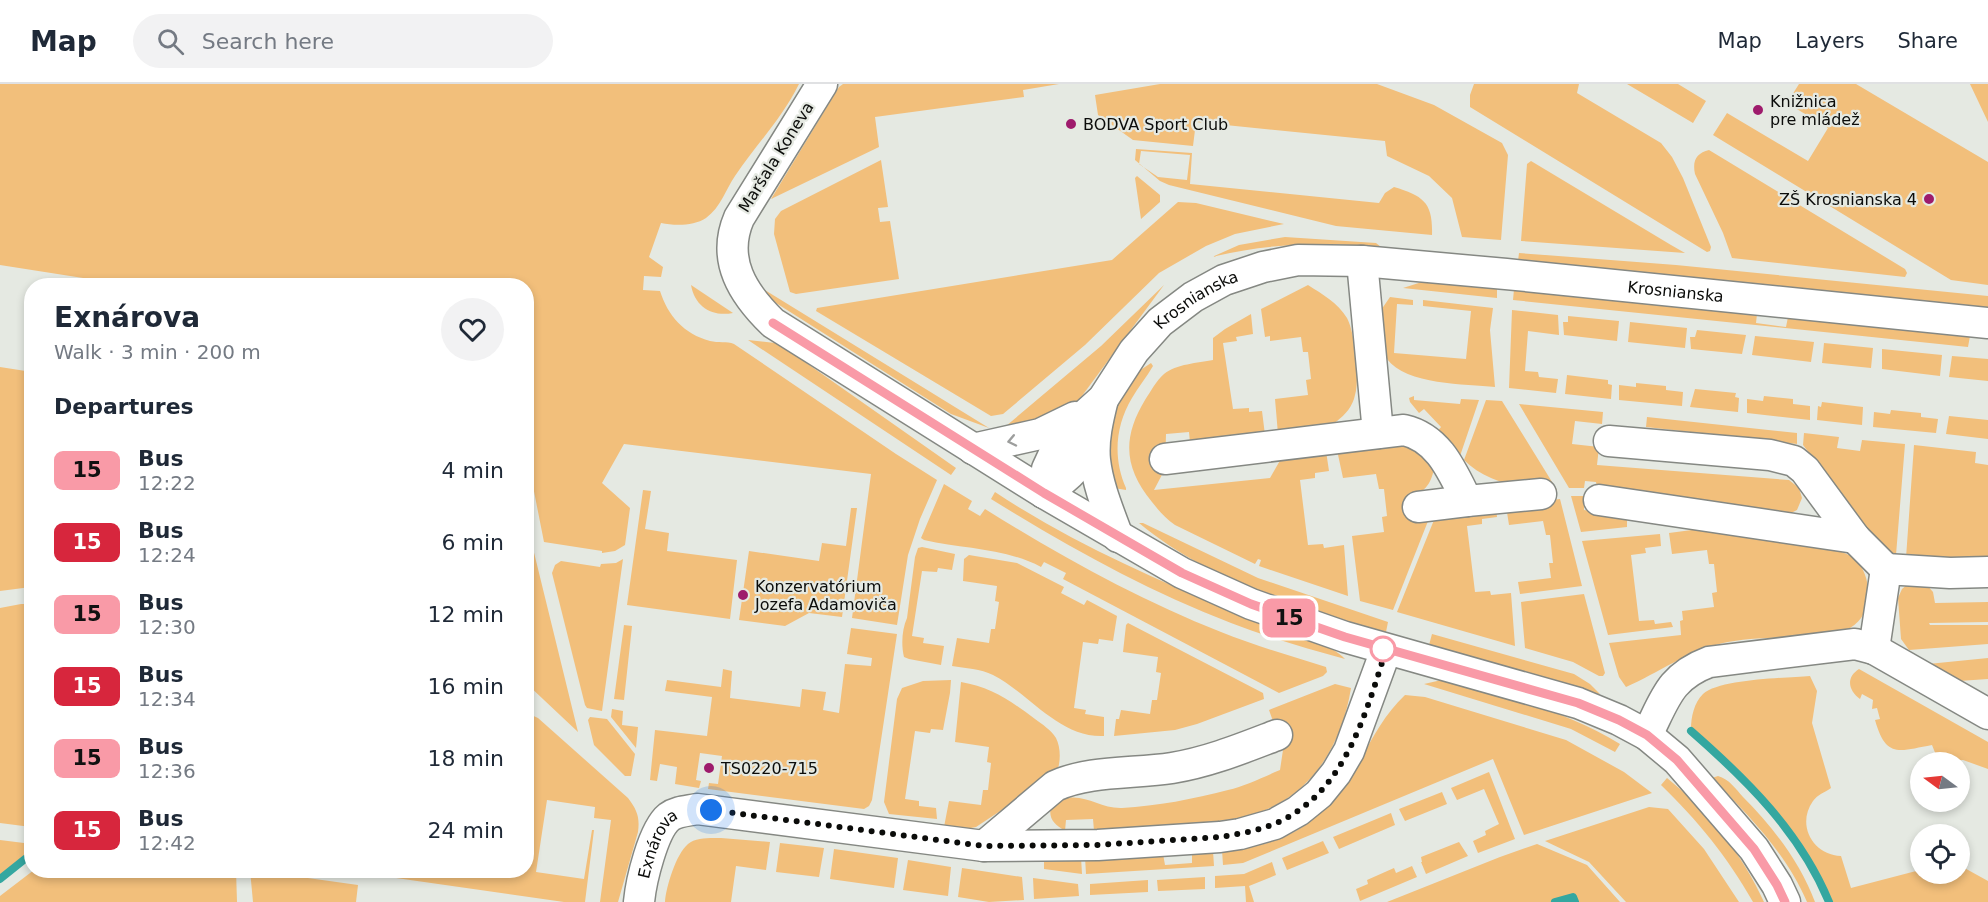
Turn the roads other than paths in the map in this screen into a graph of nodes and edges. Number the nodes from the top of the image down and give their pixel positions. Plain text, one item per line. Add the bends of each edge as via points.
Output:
1 (822, 84) edge
2 (1362, 261) junction
3 (1988, 323) edge
4 (1103, 399) junction
5 (1378, 432) junction
6 (1609, 441) dead end
7 (973, 449) junction
8 (1165, 459) dead end
9 (1044, 493) junction
10 (1541, 494) dead end
11 (1599, 500) dead end
12 (1467, 501) junction
13 (1418, 507) dead end
14 (1118, 537) junction
15 (1855, 538) junction
16 (1886, 569) junction
17 (1988, 572) edge
18 (1386, 650) junction
19 (1874, 650) junction
20 (1988, 714) edge
21 (1277, 735) dead end
22 (1647, 735) junction
23 (984, 846) junction
24 (639, 902) edge
25 (1785, 902) edge

1 - 7 street, Maršala Koneva via 734,229 733,258 741,283 748,297 773,323
2 - 3 street, Krosnianska
2 - 4 street, Krosnianska via 1298,260 1224,280 1160,322 1134,351
2 - 5 street
4 -> 7 street via 1040,434
4 - 9 street via 1059,442 1047,469
4 - 14 street via 1095,460
5 - 8 street
5 - 12 street via 1404,430 1433,445 1449,464
6 - 15 street via 1770,455 1794,461 1805,470
7 - 9 street, Maršala Koneva
9 - 14 street, Maršala Koneva
10 - 12 street
11 - 15 street
12 - 13 street
14 - 18 street, Maršala Koneva via 1182,573 1251,604
15 - 16 street
16 - 17 street
16 - 19 street
18 - 22 street, Maršala Koneva via 1578,703
18 - 23 street, Exnárova via 1349,751 1336,773 1319,794 1275,824 1220,837 1098,845
19 - 20 street
19 - 22 street via 1855,644 1709,662 1693,668 1672,686
21 - 23 street via 1193,765 1064,782
22 - 25 street, Maršala Koneva via 1677,760 1754,849
23 - 24 street, Exnárova via 711,810 682,812 669,817 652,846

